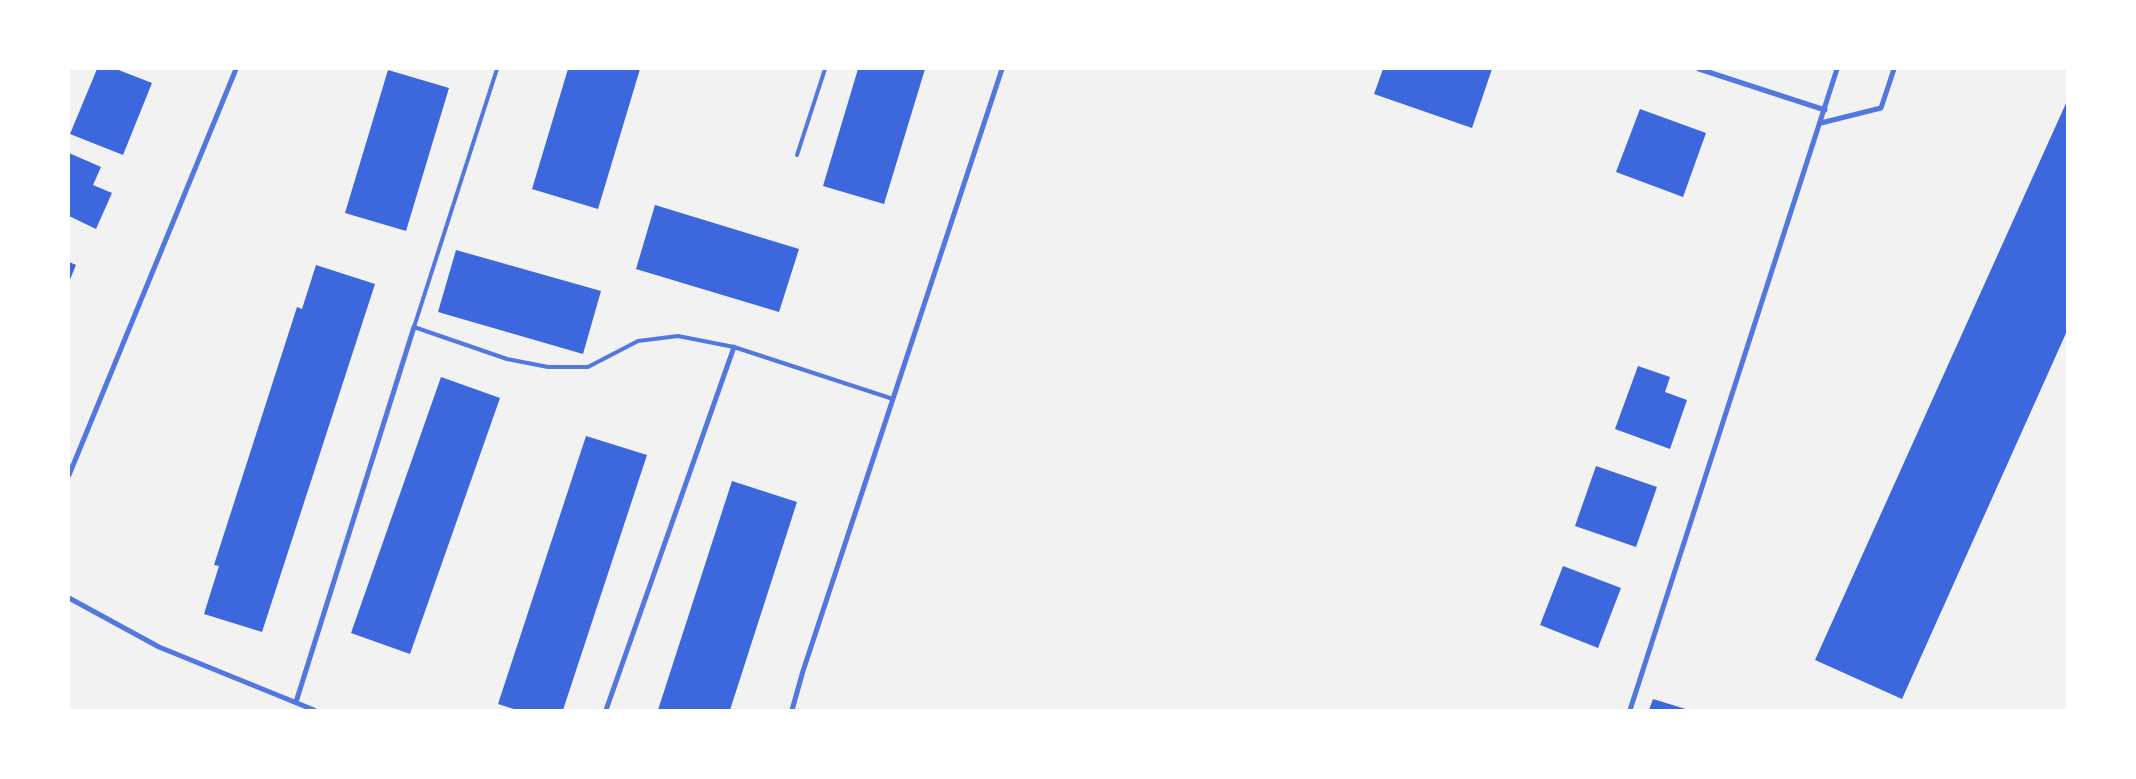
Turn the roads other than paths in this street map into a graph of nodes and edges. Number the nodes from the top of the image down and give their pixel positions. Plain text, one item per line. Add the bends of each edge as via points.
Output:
1 (236, 69) edge
2 (497, 69) edge
3 (825, 69) edge
4 (1002, 69) edge
5 (1699, 69) edge
6 (1837, 69) edge
7 (1894, 69) edge
8 (1825, 110) junction
9 (1821, 123) junction
10 (797, 155) dead end
11 (414, 327) junction
12 (734, 347) junction
13 (893, 399) junction
14 (69, 475) edge
15 (69, 598) edge
16 (296, 702) junction
17 (314, 710) edge
18 (606, 710) edge
19 (792, 710) edge
20 (1630, 710) edge

1 - 14 street
2 - 11 lane
3 - 10 lane
4 - 13 street
5 - 8 street
6 - 8 street
7 - 9 street via 1881,108
8 - 9 street
9 - 20 street
11 - 12 lane via 507,359 548,367 588,367 638,341 678,336
11 - 16 street
12 - 13 lane
12 - 18 street
13 - 19 street
15 - 16 street via 159,647
16 - 17 street

